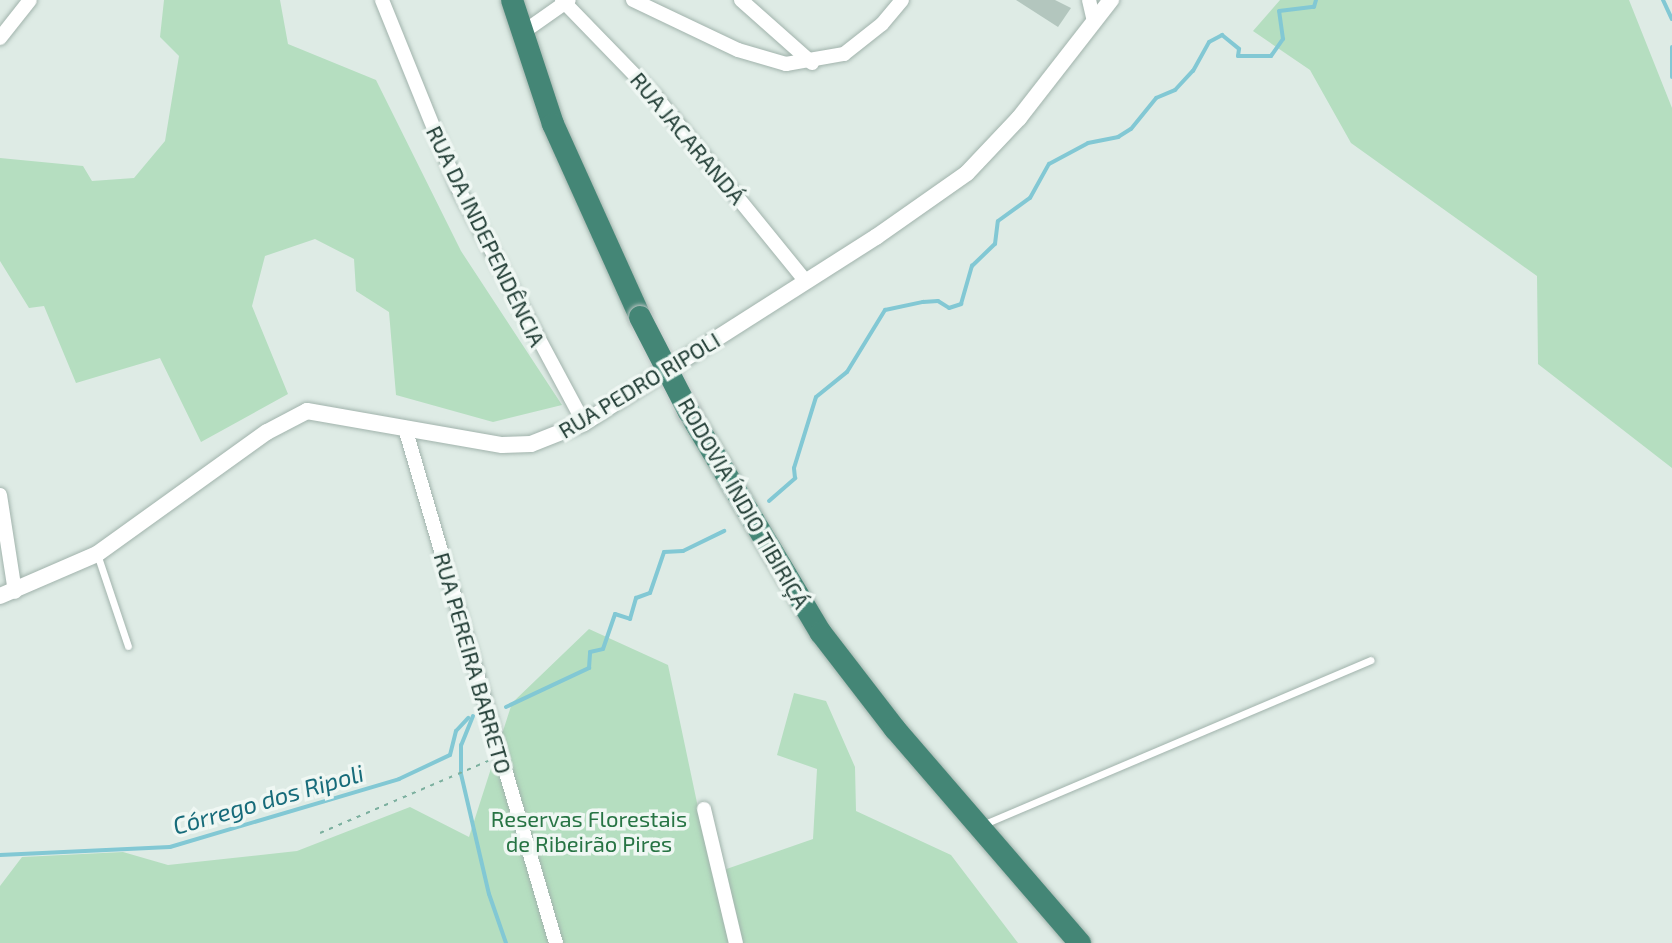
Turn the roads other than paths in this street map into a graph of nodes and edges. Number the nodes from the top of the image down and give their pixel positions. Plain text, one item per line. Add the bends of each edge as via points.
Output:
1 (30, 0) edge
2 (382, 0) edge
3 (512, 0) edge
4 (565, 0) edge
5 (633, 0) edge
6 (741, 0) edge
7 (902, 0) edge
8 (1089, 0) edge
9 (1111, 0) edge
10 (1094, 21) junction
11 (522, 33) junction
12 (0, 38) edge
13 (812, 63) junction
14 (804, 279) junction
15 (584, 423) junction
16 (405, 428) junction
17 (0, 495) edge
18 (97, 554) junction
19 (8, 594) edge
20 (128, 646) dead end
21 (1370, 660) dead end
22 (704, 809) dead end
23 (980, 826) junction
24 (556, 943) edge
25 (736, 943) edge
26 (1080, 943) edge

1 - 12 street
2 - 15 street, RUA DA INDEPENDÊNCIA via 458,188
3 - 11 highway, RODOVIA ÍNDIO TIBIRIÇÁ
4 - 11 street
4 - 14 street, RUA JACARANDÁ via 688,135
5 - 13 street via 763,59
6 - 13 street
7 - 13 street via 863,42
8 - 10 street
9 - 10 street, RUA PEDRO RIPOLI
10 - 14 street, RUA PEDRO RIPOLI via 1019,118 967,173 876,237
11 - 23 highway, RODOVIA ÍNDIO TIBIRIÇÁ, bridge via 579,187 689,412 821,633
14 - 15 street, RUA PEDRO RIPOLI
15 - 16 street, RUA PEDRO RIPOLI via 548,439 502,445
16 - 18 street, RUA PEDRO RIPOLI via 321,410 294,416
16 - 24 street, RUA PEREIRA BARRETO
17 - 19 street
18 - 19 street, RUA PEDRO RIPOLI
18 - 20 lane
21 - 23 lane
22 - 25 street
23 - 26 highway, RODOVIA ÍNDIO TIBIRIÇÁ

